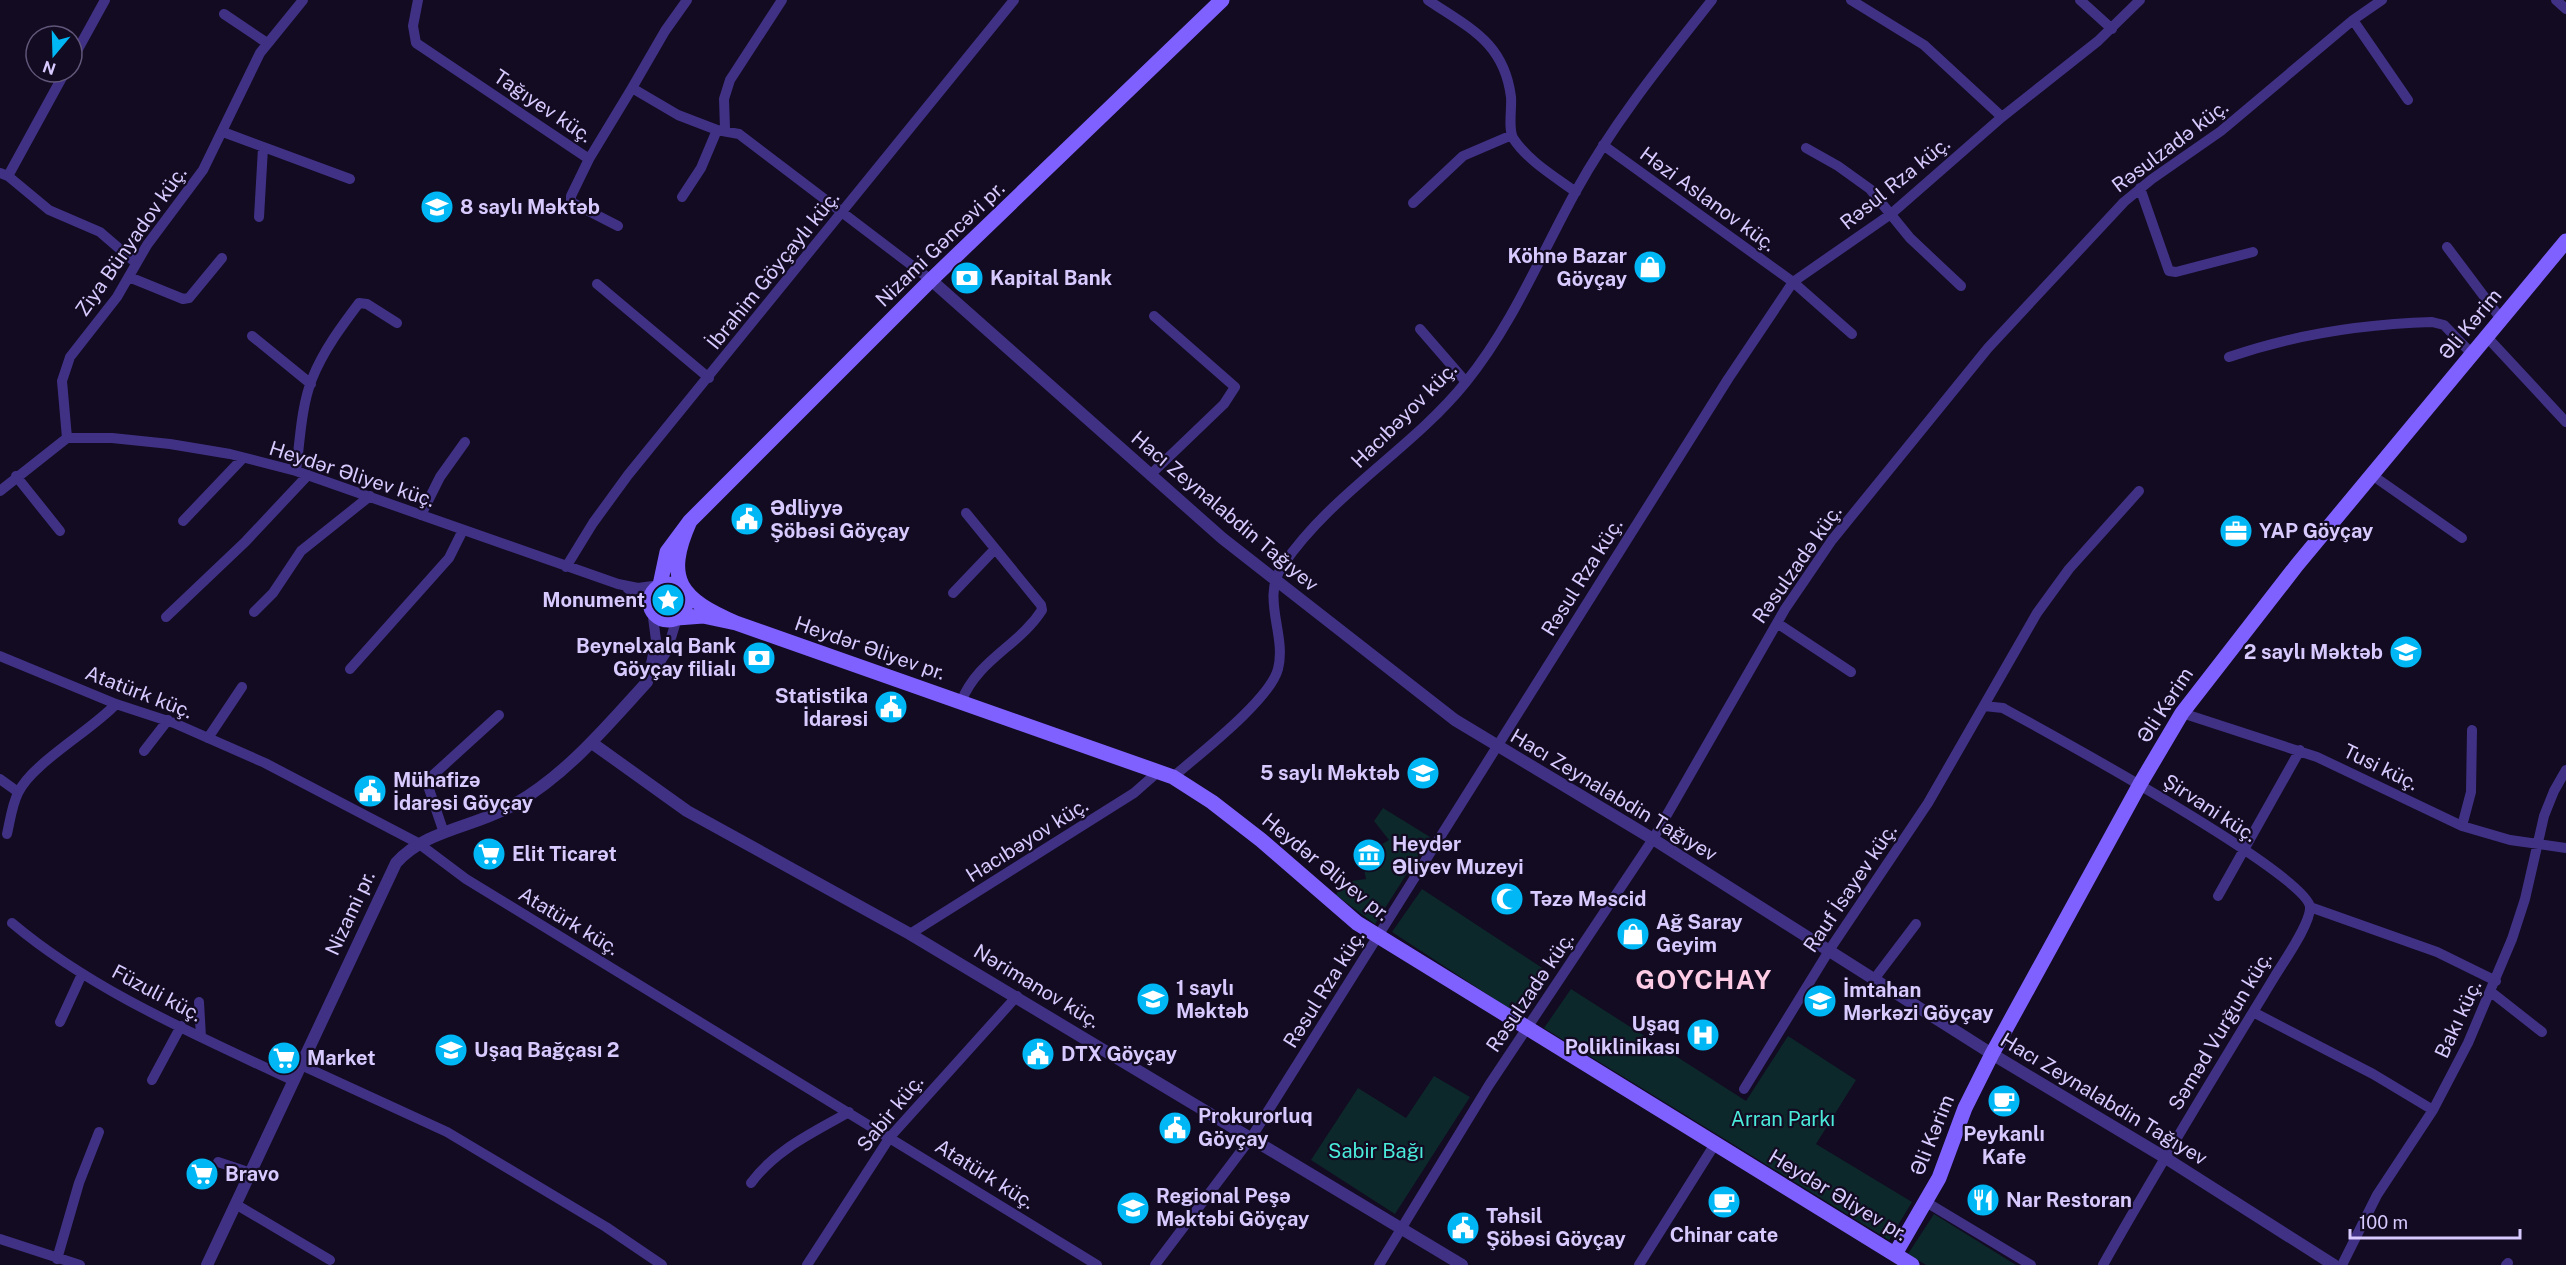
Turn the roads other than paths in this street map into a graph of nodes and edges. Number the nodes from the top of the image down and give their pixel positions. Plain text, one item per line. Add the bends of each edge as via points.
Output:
1 (105, 0) edge
2 (303, 0) edge
3 (418, 0) edge
4 (687, 0) edge
5 (782, 0) edge
6 (1014, 0) edge
7 (1222, 0) edge
8 (1428, 0) edge
9 (1712, 0) edge
10 (1851, 0) edge
11 (2080, 0) edge
12 (2140, 0) edge
13 (2382, 0) edge
14 (2556, 0) edge
15 (2566, 9) edge
16 (224, 14) dead end
17 (2352, 20) junction
18 (2112, 29) junction
19 (84, 38) edge
20 (267, 43) junction
21 (58, 84) edge
22 (632, 88) junction
23 (2408, 100) dead end
24 (2002, 117) junction
25 (721, 129) junction
26 (223, 132) junction
27 (1512, 135) junction
28 (1603, 145) junction
29 (263, 148) junction
30 (1806, 148) dead end
31 (589, 159) junction
32 (4, 174) edge
33 (350, 179) dead end
34 (2140, 188) junction
35 (1576, 192) junction
36 (682, 197) dead end
37 (1413, 203) dead end
38 (844, 212) junction
39 (1891, 214) junction
40 (259, 217) dead end
41 (618, 226) dead end
42 (2566, 241) edge
43 (2447, 247) dead end
44 (2253, 252) dead end
45 (222, 258) dead end
46 (136, 263) junction
47 (129, 277) junction
48 (932, 280) junction
49 (1793, 282) junction
50 (597, 284) dead end
51 (1960, 286) dead end
52 (1154, 316) dead end
53 (2501, 319) junction
54 (397, 323) dead end
55 (1420, 329) dead end
56 (1852, 334) dead end
57 (252, 336) dead end
58 (2486, 336) junction
59 (2472, 354) junction
60 (2229, 357) dead end
61 (709, 378) junction
62 (1466, 382) junction
63 (311, 384) junction
64 (2566, 422) edge
65 (67, 438) junction
66 (465, 442) dead end
67 (243, 458) junction
68 (296, 471) junction
69 (308, 475) junction
70 (1150, 475) junction
71 (2372, 475) junction
72 (16, 476) junction
73 (0, 491) edge
74 (2139, 491) dead end
75 (370, 496) junction
76 (966, 513) dead end
77 (421, 515) junction
78 (183, 521) dead end
79 (690, 521) junction
80 (463, 530) junction
81 (60, 531) dead end
82 (2462, 538) dead end
83 (995, 549) junction
84 (566, 567) junction
85 (1273, 580) junction
86 (618, 584) junction
87 (660, 585) junction
88 (953, 592) dead end
89 (684, 593) junction
90 (651, 608) junction
91 (254, 612) dead end
92 (166, 617) dead end
93 (677, 618) junction
94 (736, 623) junction
95 (1777, 623) junction
96 (0, 656) edge
97 (350, 669) dead end
98 (1851, 672) dead end
99 (646, 682) junction
100 (242, 687) dead end
101 (961, 702) junction
102 (116, 704) junction
103 (1984, 705) junction
104 (2182, 713) junction
105 (499, 715) dead end
106 (168, 720) junction
107 (2472, 730) dead end
108 (208, 738) junction
109 (592, 743) junction
110 (1497, 747) junction
111 (2300, 750) junction
112 (144, 751) dead end
113 (2566, 770) edge
114 (1166, 774) junction
115 (0, 779) edge
116 (2140, 784) junction
117 (18, 792) junction
118 (2462, 826) junction
119 (444, 833) junction
120 (7, 834) dead end
121 (1653, 839) junction
122 (418, 843) junction
123 (2538, 843) junction
124 (2566, 848) edge
125 (2244, 850) junction
126 (2218, 896) dead end
127 (2310, 907) junction
128 (12, 923) dead end
129 (1916, 924) dead end
130 (910, 934) junction
131 (1378, 937) junction
132 (1830, 949) junction
133 (82, 974) junction
134 (1875, 978) junction
135 (2493, 987) junction
136 (1017, 996) junction
137 (199, 1002) dead end
138 (2253, 1012) junction
139 (60, 1022) dead end
140 (181, 1026) junction
141 (1527, 1028) junction
142 (2542, 1032) dead end
143 (201, 1037) junction
144 (1992, 1054) junction
145 (301, 1065) junction
146 (152, 1080) dead end
147 (294, 1081) junction
148 (1744, 1089) dead end
149 (2433, 1110) junction
150 (849, 1112) junction
151 (99, 1132) dead end
152 (890, 1137) junction
153 (1251, 1138) junction
154 (1715, 1144) junction
155 (2164, 1156) junction
156 (218, 1162) dead end
157 (251, 1173) junction
158 (751, 1183) dead end
159 (1926, 1202) junction
160 (237, 1205) junction
161 (1400, 1229) junction
162 (0, 1239) edge
163 (1894, 1254) junction
164 (57, 1259) junction
165 (330, 1260) dead end
166 (648, 1261) edge
167 (80, 1265) edge
168 (207, 1265) edge
169 (662, 1265) edge
170 (807, 1265) edge
171 (1097, 1265) edge
172 (1155, 1265) edge
173 (1379, 1265) edge
174 (1462, 1265) edge
175 (1639, 1265) edge
176 (1912, 1265) edge
177 (2031, 1265) edge
178 (2103, 1265) edge
179 (2334, 1265) edge
180 (2342, 1265) edge

1 - 19 street
2 - 20 street, Ziya Bünyadov küç.
3 - 31 street, Tağıyev küç. via 412,26 416,43
4 - 22 street, Tağıyev küç.
5 - 25 street via 730,80
6 - 38 street, İbrahim Göyçaylı küç.
7 - 48 main road, Nizami Gəncəvi pr.
8 - 27 street via 1486,39 1497,52 1509,82
9 - 28 street, Hacıbəyov küç.
10 - 24 street via 1924,45
11 - 18 street
12 - 18 street, Rəsul Rza küç.
13 - 17 street, Rəsulzadə küç.
14 - 15 street
16 - 20 street
17 - 23 street
17 - 34 street, Rəsulzadə küç. via 2221,131
18 - 24 street, Rəsul Rza küç.
20 - 26 street, Ziya Bünyadov küç.
21 - 32 street
22 - 25 street via 678,115
22 - 31 street, Tağıyev küç.
24 - 39 street, Rəsul Rza küç.
25 - 36 street
25 - 38 street via 740,134 757,145
26 - 29 street
26 - 46 street, Ziya Bünyadov küç. via 203,170
27 - 35 street via 1529,155
27 - 37 street via 1463,156
28 - 35 street, Hacıbəyov küç.
28 - 49 street, Həzi Aslanov küç.
29 - 33 street
29 - 40 street
30 - 39 street via 1870,189
31 - 41 street via 571,202
32 - 46 street via 49,210 100,232
34 - 44 street via 2169,271
34 - 95 street, Rəsulzadə küç. via 1988,348 1936,409 1832,540
35 - 62 street, Hacıbəyov küç. via 1516,308
38 - 48 street
38 - 61 street, İbrahim Göyçaylı küç.
39 - 49 street, Rəsul Rza küç.
39 - 51 street
42 - 53 main road, Əli Kərim
43 - 53 street
45 - 47 street via 189,298
46 - 47 street, Ziya Bünyadov küç.
47 - 65 street, Ziya Bünyadov küç. via 63,372
48 - 70 street, Hacı Zeynalabdin Tağıyev
48 - 79 main road, Nizami Gəncəvi pr.
49 - 56 street, Həzi Aslanov küç.
49 - 110 street, Rəsul Rza küç.
50 - 61 street
52 - 70 street via 1234,387 1224,404
53 - 58 main road, Əli Kərim
54 - 63 street via 359,303 325,352
55 - 62 street
57 - 63 street
58 - 59 main road, Əli Kərim
58 - 64 street
59 - 60 street via 2444,325 2432,322 2300,338
59 - 71 main road, Əli Kərim
61 - 84 street, İbrahim Göyçaylı küç. via 628,475
62 - 85 street, Hacıbəyov küç. via 1428,422 1318,521
63 - 68 street
65 - 67 street, Heydər Əliyev küç. via 170,444
65 - 72 street
66 - 77 street via 440,477
67 - 68 street, Heydər Əliyev küç.
67 - 78 street
68 - 69 street, Heydər Əliyev küç.
69 - 75 street, Heydər Əliyev küç.
69 - 92 street
70 - 85 street, Hacı Zeynalabdin Tağıyev
71 - 82 street
71 - 104 main road, Əli Kərim
72 - 73 street
72 - 81 street
74 - 103 street, Rauf İsayev küç. via 2054,588
75 - 77 street, Heydər Əliyev küç.
75 - 91 street via 301,551 273,593
76 - 83 street
77 - 80 street, Heydər Əliyev küç.
79 - 87 main road, Nizami Gəncəvi pr. via 667,552
79 - 89 main road via 678,557
80 - 84 street, Heydər Əliyev küç.
80 - 97 street via 449,558
83 - 88 street
83 - 101 street via 1042,610 981,668 968,683
84 - 86 street, Heydər Əliyev küç.
85 - 110 street, Hacı Zeynalabdin Tağıyev via 1455,720
85 - 114 street, Hacıbəyov küç. via 1279,654 1275,678 1235,723
86 - 87 street via 638,588
86 - 90 street
87 - 89 main road via 671,584
87 - 90 main road via 651,595
89 - 93 main road via 685,608
89 - 94 main road
90 - 93 main road via 666,620
90 - 99 street via 656,640
93 - 94 main road via 703,616
93 - 99 street via 667,651
94 - 101 main road, Heydər Əliyev pr.
95 - 98 street
95 - 121 street, Rəsulzadə küç.
96 - 102 street, Atatürk küç.
99 - 109 street, Nizami pr.
100 - 108 street
101 - 114 main road, Heydər Əliyev pr.
102 - 106 street, Atatürk küç.
102 - 117 street via 28,778
103 - 116 street, Şirvani küç. via 2003,708
103 - 132 street, Rauf İsayev küç. via 1928,803
104 - 111 street, Tusi küç.
104 - 116 main road, Əli Kərim
105 - 119 street via 427,783
106 - 108 street, Atatürk küç.
106 - 112 street
107 - 118 street via 2471,792
108 - 122 street, Atatürk küç. via 265,763
109 - 119 street, Nizami pr. via 518,802
109 - 130 street, Nərimanov küç. via 687,811
110 - 121 street, Hacı Zeynalabdin Tağıyev
110 - 131 street, Rəsul Rza küç.
111 - 118 street, Tusi küç.
111 - 125 street
113 - 123 street, Bakı küç. via 2554,791
114 - 130 street, Hacıbəyov küç.
114 - 131 main road, Heydər Əliyev pr. via 1212,802 1340,910
115 - 117 street
116 - 125 street, Şirvani küç.
116 - 144 main road, Əli Kərim
117 - 120 street
118 - 123 street, Tusi küç.
119 - 122 street, Nizami pr.
121 - 132 street, Hacı Zeynalabdin Tağıyev
121 - 141 street, Rəsulzadə küç.
122 - 145 street, Nizami pr. via 396,862 382,887
122 - 150 street, Atatürk küç. via 466,879
123 - 124 street, Tusi küç.
123 - 135 street, Bakı küç. via 2525,898
125 - 126 street
125 - 127 street, Şirvani küç. via 2290,883
127 - 135 street via 2438,952
127 - 138 street, Səməd Vurğun küç. via 2306,923
128 - 133 street, Füzuli küç.
129 - 134 street
130 - 136 street, Nərimanov küç.
131 - 141 main road, Heydər Əliyev pr.
131 - 153 street, Rəsul Rza küç.
132 - 134 street, Hacı Zeynalabdin Tağıyev
132 - 148 street, Rauf İsayev küç.
133 - 139 street
133 - 140 street, Füzuli küç.
134 - 144 street, Hacı Zeynalabdin Tağıyev
135 - 142 street
135 - 149 street, Bakı küç.
136 - 152 street, Sabir küç.
136 - 153 street, Nərimanov küç.
137 - 143 street
138 - 149 street
138 - 155 street, Səməd Vurğun küç.
140 - 143 street, Füzuli küç.
140 - 146 street
141 - 154 main road, Heydər Əliyev pr.
141 - 161 street, Rəsulzadə küç.
143 - 147 street, Füzuli küç.
144 - 155 street, Hacı Zeynalabdin Tağıyev
144 - 159 main road, Əli Kərim
145 - 147 street, Nizami pr.
145 - 166 street via 457,1137 606,1227
147 - 157 street, Nizami pr.
149 - 180 street, Bakı küç. via 2377,1195
150 - 152 street, Atatürk küç.
150 - 158 street via 780,1151
151 - 164 street
152 - 170 street, Sabir küç.
152 - 171 street, Atatürk küç.
153 - 161 street, Nərimanov küç.
153 - 172 street, Rəsul Rza küç.
154 - 163 main road, Heydər Əliyev pr.
154 - 175 street
155 - 178 street, Səməd Vurğun küç.
155 - 179 street, Hacı Zeynalabdin Tağıyev
156 - 157 street
157 - 160 street, Nizami pr.
159 - 163 main road, Əli Kərim
159 - 177 street
160 - 165 street
160 - 168 street, Nizami pr.
161 - 173 street, Rəsulzadə küç.
161 - 174 street, Nərimanov küç.
162 - 164 street
163 - 176 main road, Heydər Əliyev pr.
164 - 167 street
166 - 169 street

